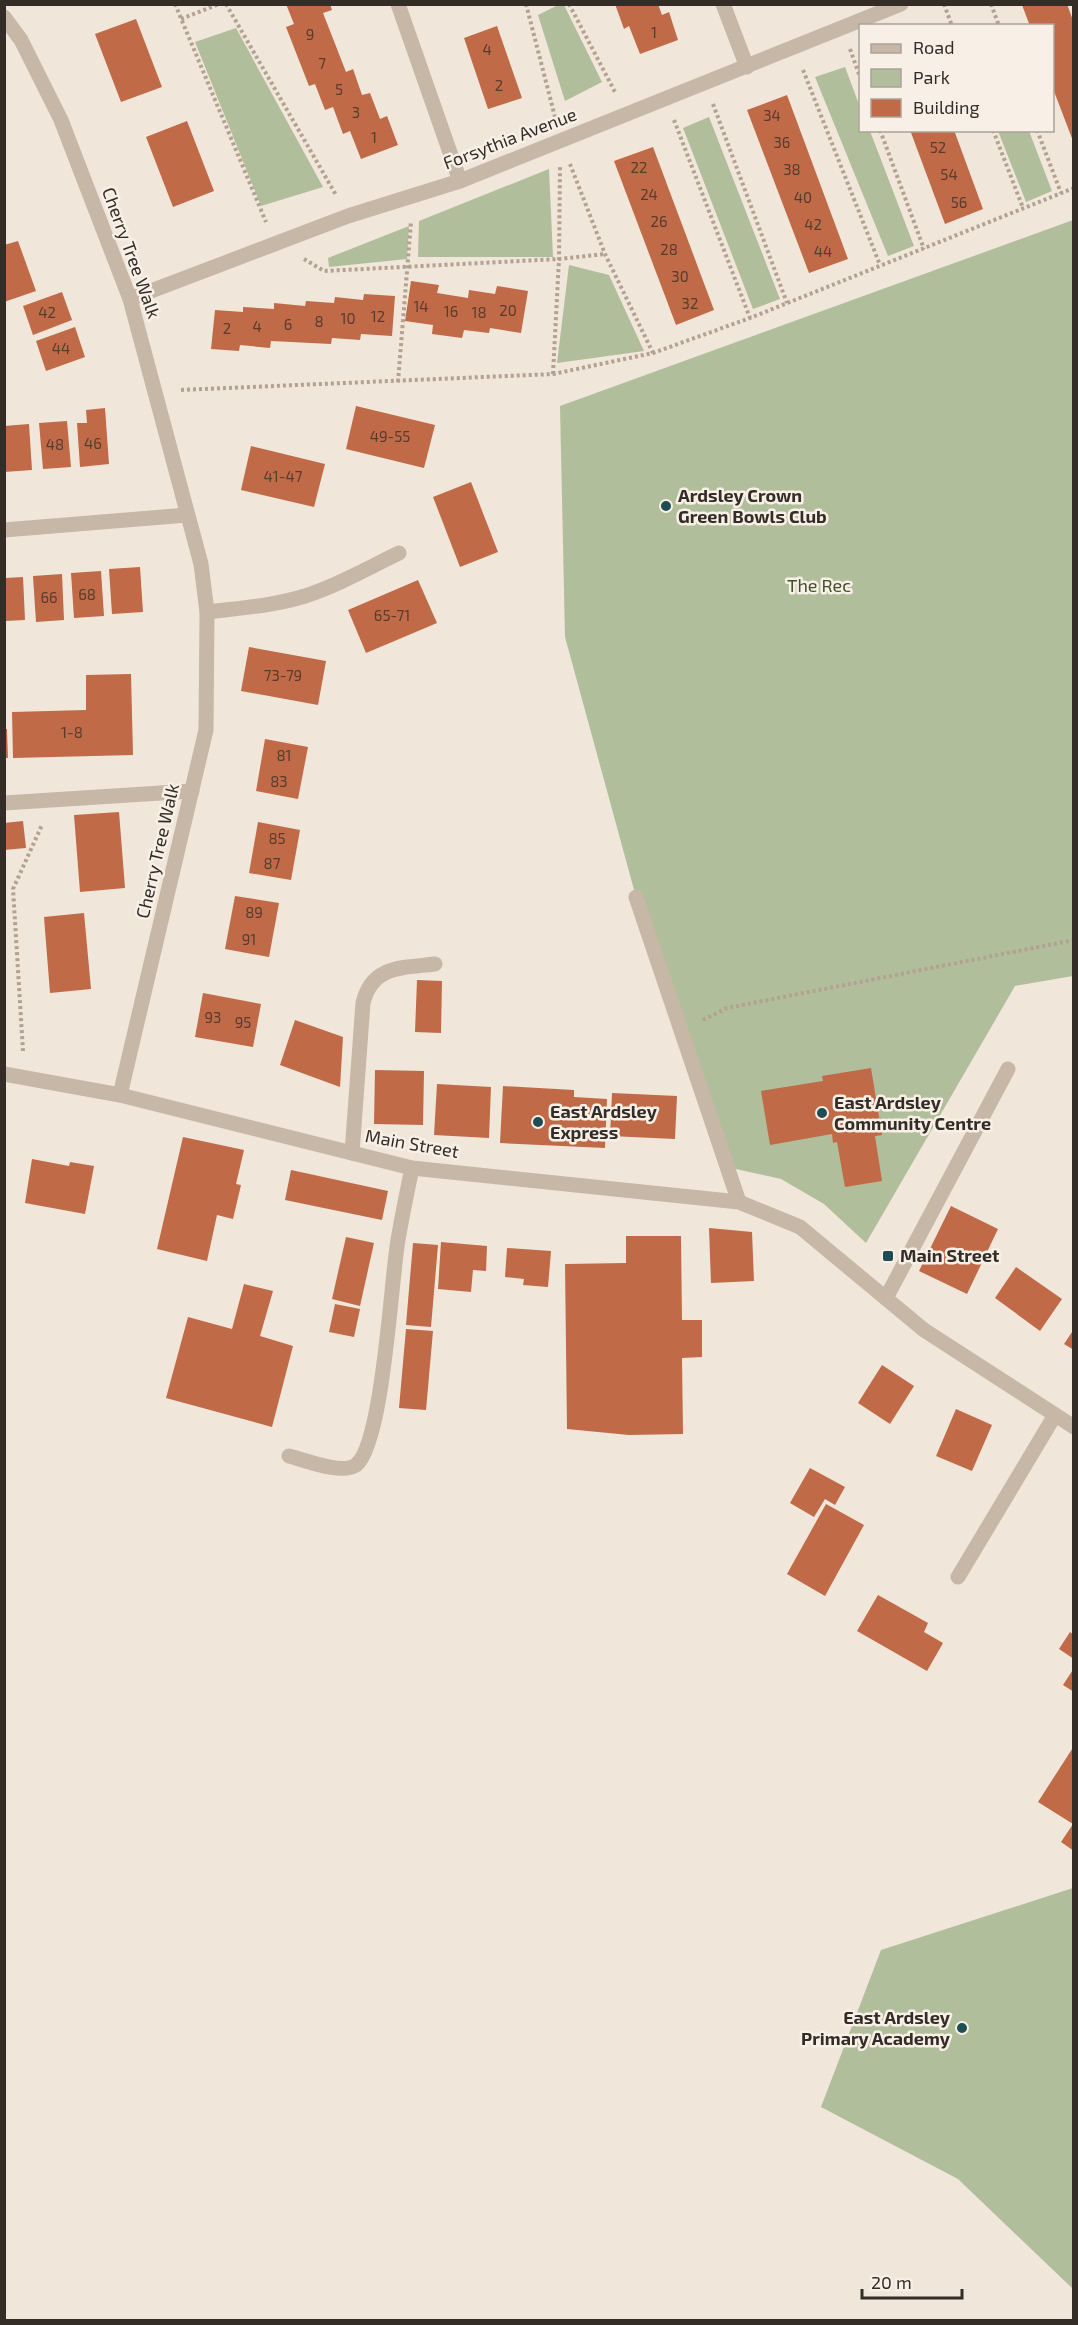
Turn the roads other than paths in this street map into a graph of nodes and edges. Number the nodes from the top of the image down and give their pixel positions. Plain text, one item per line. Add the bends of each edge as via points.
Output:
1 (398, 4) edge
2 (723, 4) edge
3 (901, 4) edge
4 (4, 17) edge
5 (747, 67) junction
6 (460, 181) junction
7 (130, 299) junction
8 (187, 515) junction
9 (4, 530) edge
10 (399, 553) dead end
11 (207, 612) junction
12 (192, 791) junction
13 (4, 803) edge
14 (636, 897) dead end
15 (435, 964) dead end
16 (1008, 1069) dead end
17 (4, 1074) edge
18 (120, 1095) junction
19 (352, 1153) junction
20 (412, 1168) junction
21 (739, 1202) junction
22 (886, 1298) junction
23 (1054, 1415) junction
24 (1074, 1427) edge
25 (289, 1456) dead end
26 (958, 1577) dead end

1 - 6 street
2 - 5 street
3 - 5 street, Forsythia Avenue
4 - 7 street, Cherry Tree Walk via 21,40 61,120
5 - 6 street, Forsythia Avenue
6 - 7 street, Forsythia Avenue via 348,216
7 - 8 street, Cherry Tree Walk
8 - 9 street
8 - 11 street, Cherry Tree Walk via 201,564
10 - 11 street via 305,596
11 - 12 street, Cherry Tree Walk via 206,730
12 - 13 street
12 - 18 street, Cherry Tree Walk
14 - 21 street
15 - 19 street via 391,970 376,977 366,989
16 - 22 street
17 - 18 street, Main Street
18 - 19 street, Main Street
19 - 20 street, Main Street
20 - 21 street, Main Street
20 - 25 street via 397,1242 379,1393 362,1458 339,1469
21 - 22 street, Main Street via 800,1227
22 - 23 street, Main Street via 924,1330
23 - 24 street, Main Street
23 - 26 street

